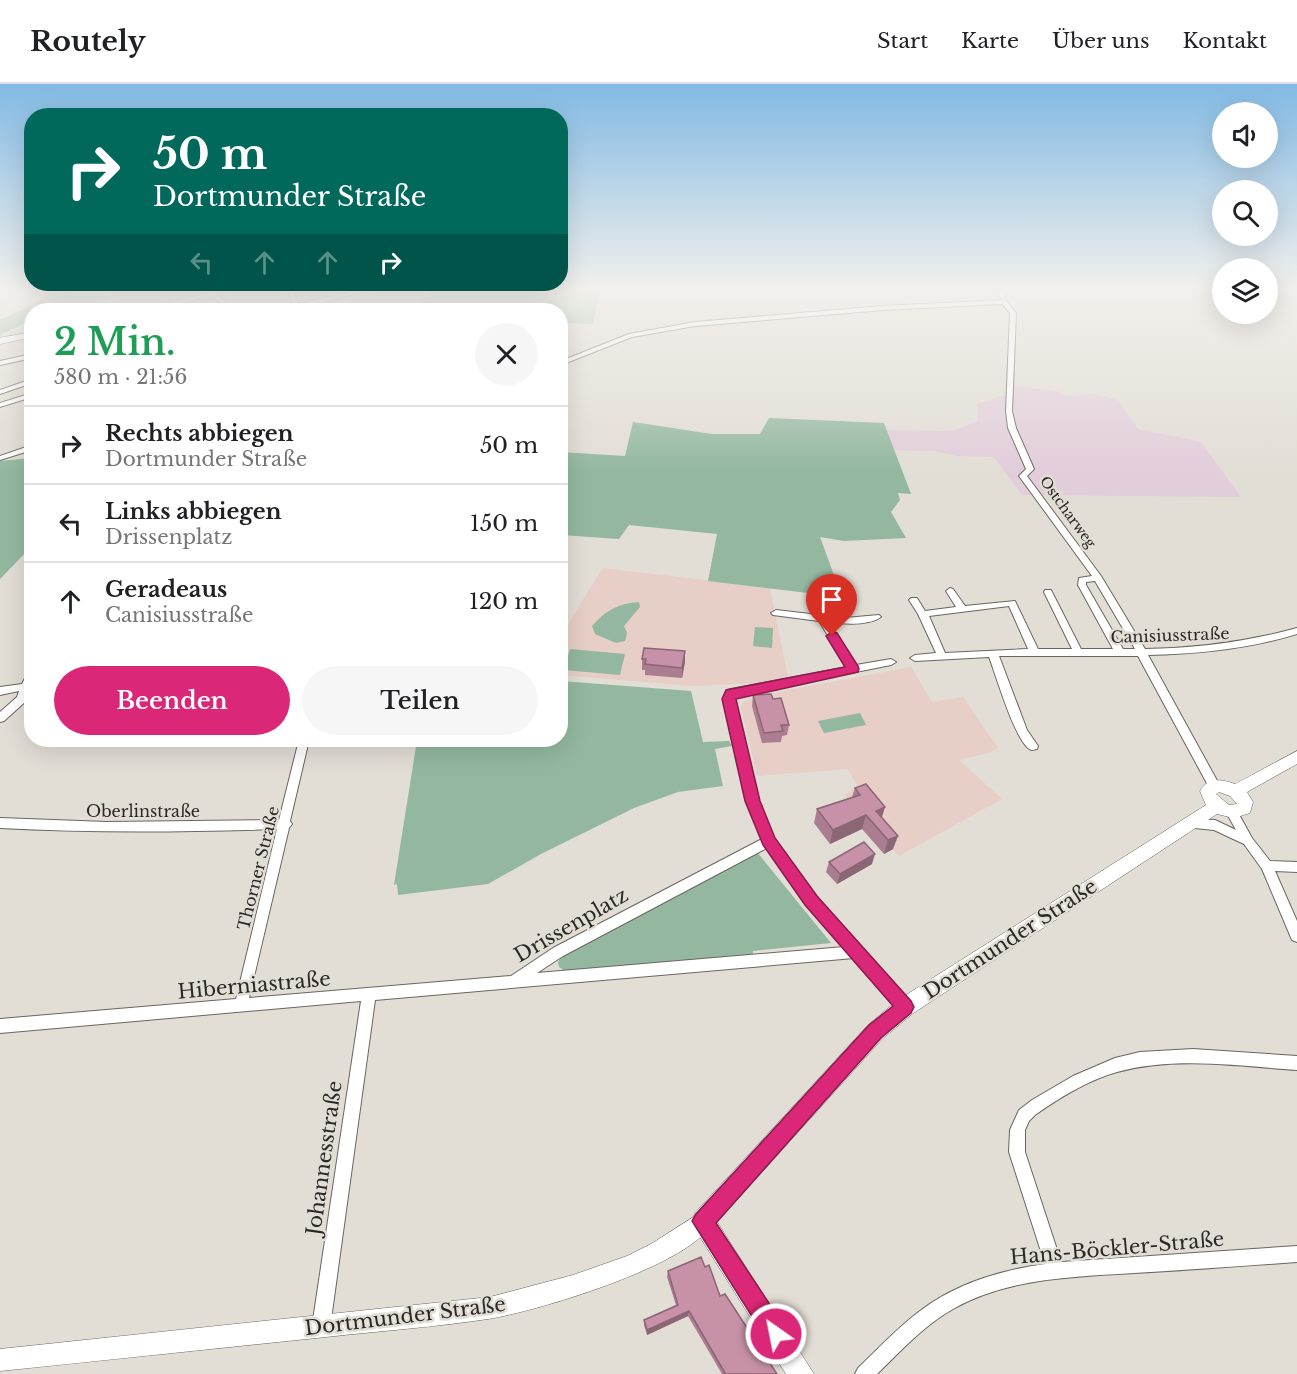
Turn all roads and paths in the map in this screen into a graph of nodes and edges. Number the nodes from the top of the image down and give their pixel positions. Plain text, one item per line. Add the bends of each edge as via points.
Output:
1 (592, 350) edge
2 (1011, 350) edge
3 (24, 358) edge
4 (568, 360) edge
5 (0, 363) edge
6 (24, 384) edge
7 (0, 392) edge
8 (24, 398) edge
9 (0, 405) edge
10 (24, 450) edge
11 (0, 458) edge
12 (1098, 578) junction
13 (950, 591) dead end
14 (1048, 592) dead end
15 (991, 593) dead end
16 (914, 600) dead end
17 (1000, 604) junction
18 (962, 609) junction
19 (776, 613) dead end
20 (923, 614) junction
21 (876, 617) dead end
22 (822, 619) junction
23 (1297, 631) edge
24 (1034, 652) junction
25 (1078, 652) junction
26 (1120, 652) junction
27 (1143, 652) junction
28 (993, 654) junction
29 (942, 656) junction
30 (915, 658) dead end
31 (891, 662) dead end
32 (853, 669) junction
33 (24, 687) edge
34 (0, 691) edge
35 (24, 693) edge
36 (0, 718) edge
37 (1033, 746) dead end
38 (302, 747) edge
39 (1297, 757) edge
40 (1214, 786) junction
41 (1235, 791) junction
42 (1225, 809) junction
43 (0, 823) edge
44 (286, 824) junction
45 (1187, 824) junction
46 (769, 841) junction
47 (1248, 841) junction
48 (1268, 866) junction
49 (1297, 867) edge
50 (1297, 936) edge
51 (856, 952) junction
52 (511, 983) junction
53 (369, 995) junction
54 (241, 1005) junction
55 (905, 1007) junction
56 (0, 1026) edge
57 (1297, 1063) edge
58 (703, 1221) junction
59 (1297, 1254) edge
60 (1055, 1270) junction
61 (321, 1327) junction
62 (0, 1360) edge
63 (801, 1374) edge
64 (864, 1374) edge

1 - 4 street
2 - 12 street, Ostcharweg via 1009,411 1030,469 1023,476
3 - 5 street
6 - 7 street
8 - 9 street
10 - 11 street
12 - 26 street via 1082,580 1082,585
12 - 27 street, Ostcharweg
13 - 18 street
14 - 25 street
15 - 17 street
16 - 20 street
17 - 18 street
17 - 24 street via 1012,603
18 - 20 street
19 - 22 street
20 - 29 street
21 - 22 street
22 - 32 street
23 - 27 street, Canisiusstraße via 1233,648
24 - 25 street, Canisiusstraße
24 - 28 street, Canisiusstraße
25 - 26 street, Canisiusstraße
26 - 27 street, Canisiusstraße
27 - 40 street, Ostcharweg
28 - 29 street, Canisiusstraße
28 - 37 street via 1022,731
29 - 30 street, Canisiusstraße
31 - 32 street
32 - 46 street via 731,693 731,711 753,801
33 - 34 street
35 - 36 street
38 - 44 street, Thorner Straße
39 - 41 main road
40 - 41 main road
40 - 42 main road via 1208,794
41 - 42 main road via 1245,805 1241,811
42 - 45 main road, Dortmunder Straße
42 - 47 street
43 - 44 street, Oberlinstraße via 146,828
44 - 54 street, Thorner Straße
45 - 47 street via 1215,825
45 - 55 main road, Dortmunder Straße
46 - 51 street via 806,894
46 - 52 street, Drissenplatz via 558,951
47 - 48 street
48 - 49 street
48 - 50 street
51 - 52 street, Drissenplatz
51 - 55 street
52 - 53 street, Hiberniastraße
53 - 54 street, Hiberniastraße
53 - 61 street, Johannesstraße
54 - 56 street, Hiberniastraße
55 - 58 main road, Dortmunder Straße via 875,1032
57 - 60 street via 1165,1057 1128,1062 1094,1073 1020,1119 1015,1133 1017,1152
58 - 61 street, Dortmunder Straße via 687,1237 626,1266 558,1290 490,1308
58 - 63 main road
59 - 60 street, Hans-Böckler-Straße
60 - 64 street, Hans-Böckler-Straße via 1013,1276 945,1304
61 - 62 street, Dortmunder Straße

